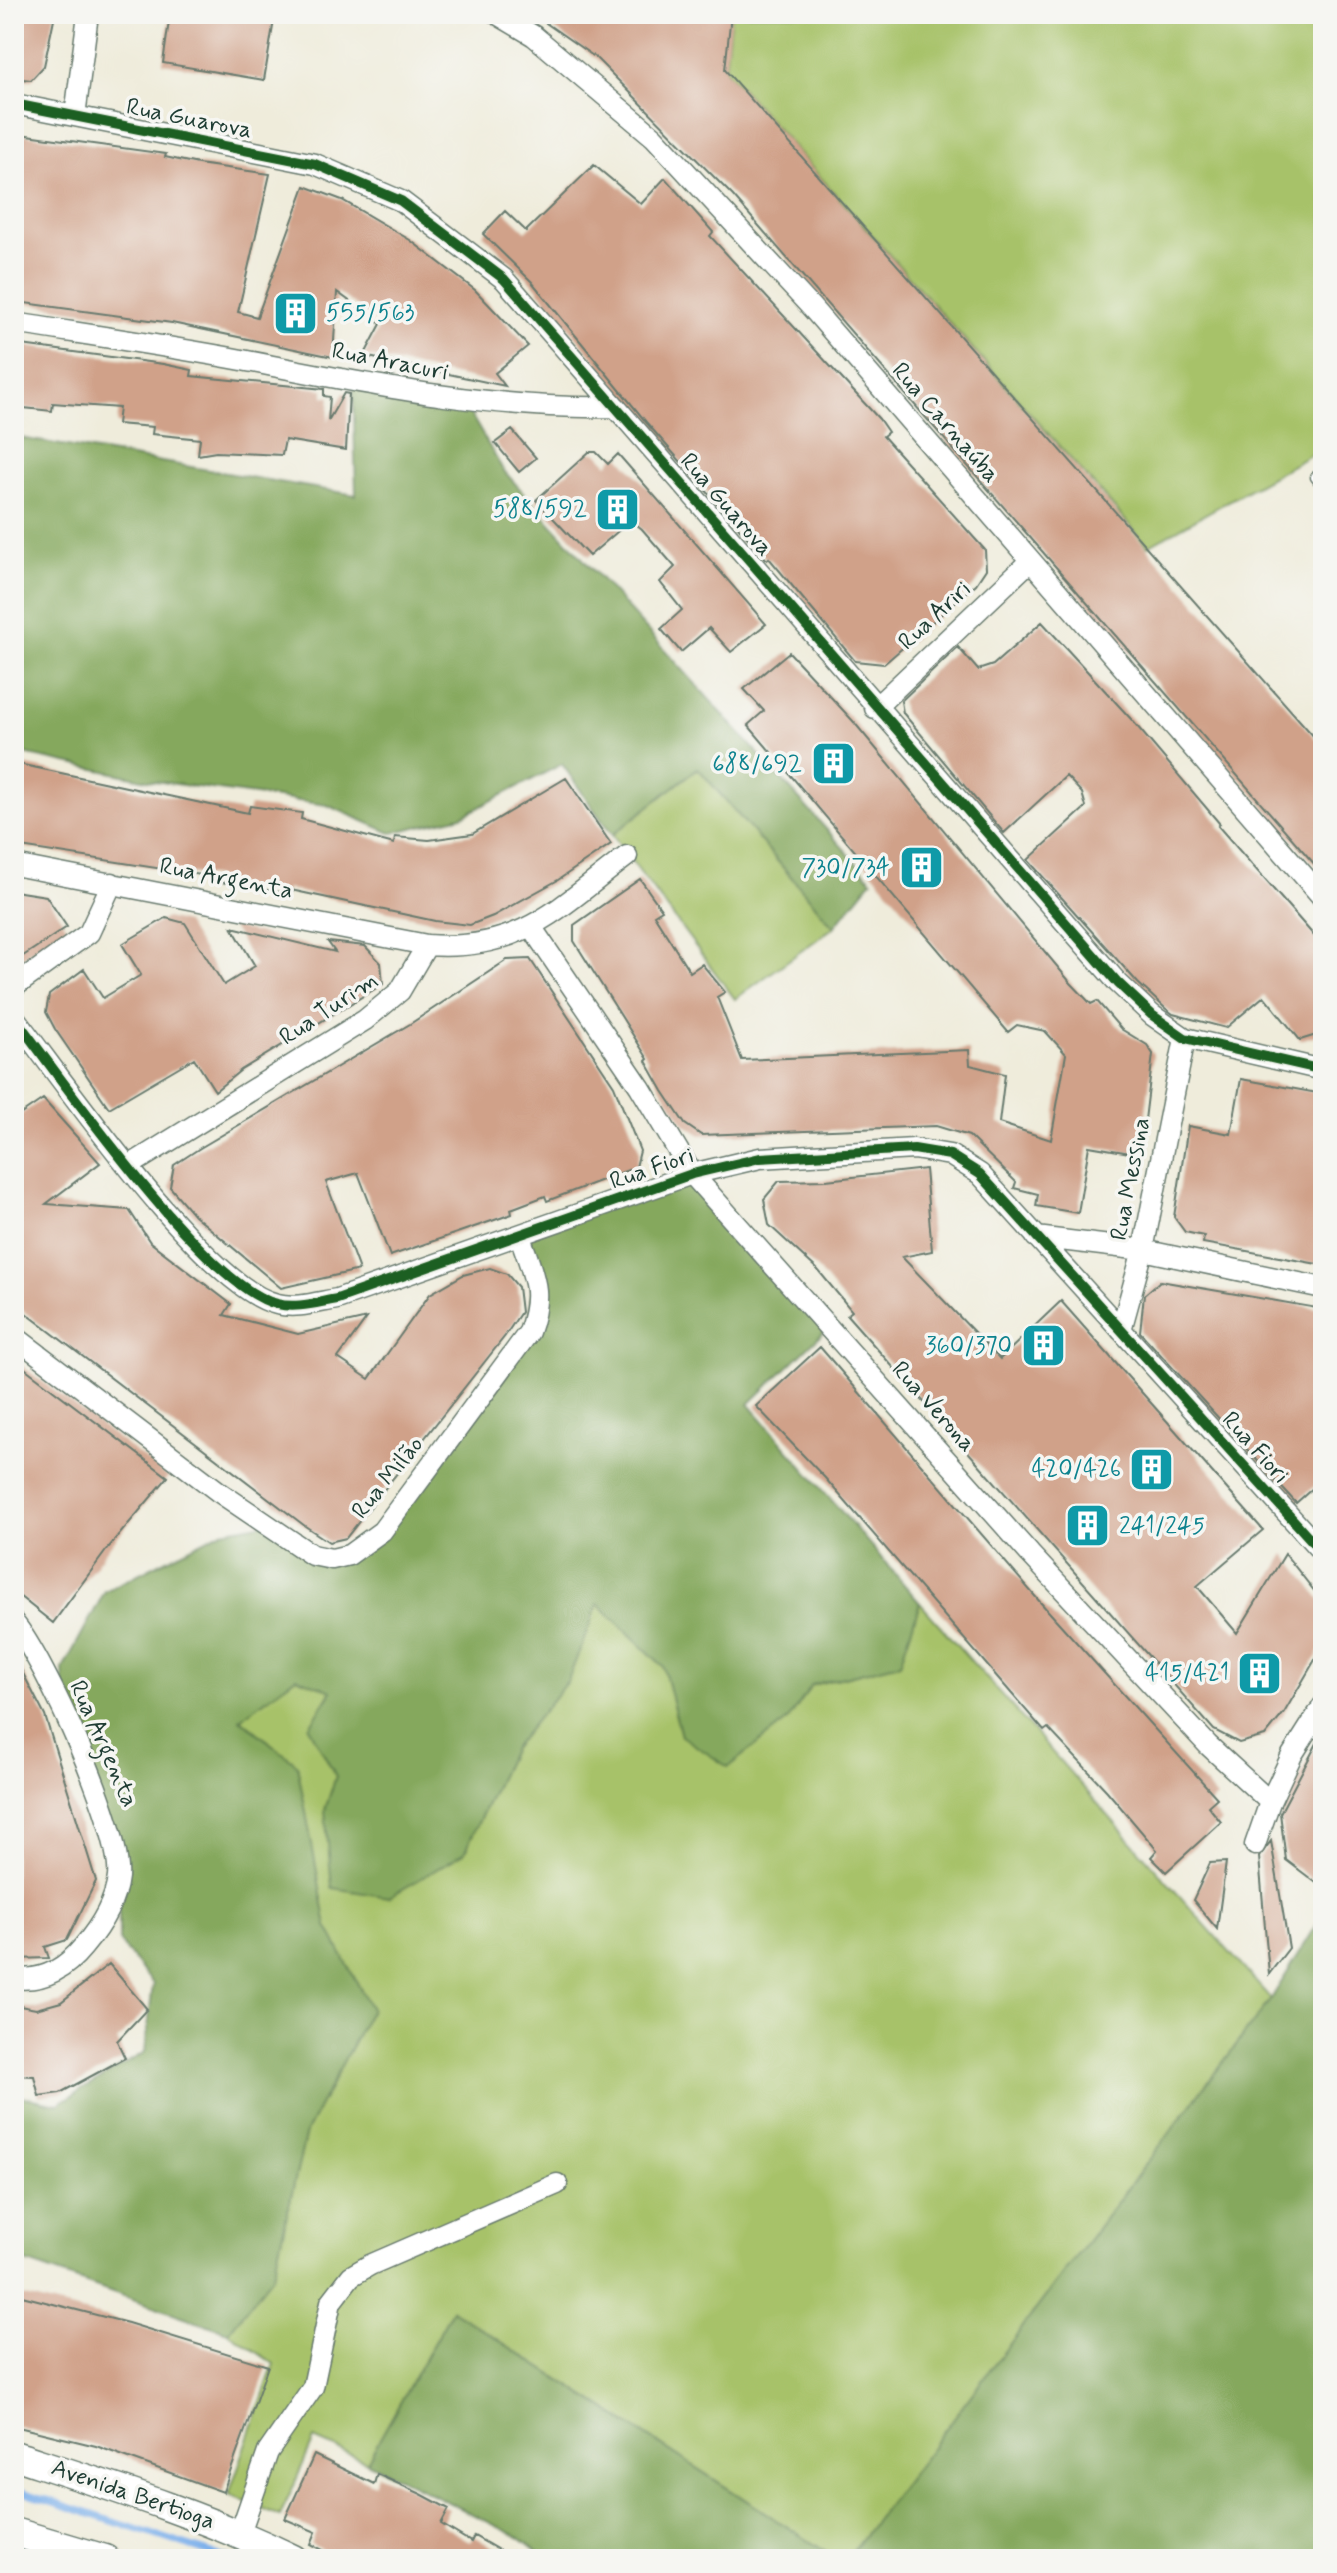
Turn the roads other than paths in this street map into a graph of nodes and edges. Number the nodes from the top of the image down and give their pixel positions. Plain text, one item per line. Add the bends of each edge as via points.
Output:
1 (88, 14) edge
2 (497, 14) edge
3 (17, 105) edge
4 (75, 116) junction
5 (14, 323) edge
6 (616, 407) junction
7 (1030, 561) junction
8 (875, 708) junction
9 (627, 856) dead end
10 (14, 865) edge
11 (112, 883) junction
12 (1323, 898) edge
13 (532, 928) junction
14 (427, 945) junction
15 (14, 987) edge
16 (14, 1017) edge
17 (1185, 1038) junction
18 (1320, 1068) edge
19 (129, 1166) junction
20 (692, 1174) junction
21 (520, 1236) junction
22 (1036, 1237) junction
23 (1143, 1250) junction
24 (1323, 1288) edge
25 (1121, 1330) junction
26 (14, 1336) edge
27 (1323, 1553) edge
28 (14, 1623) edge
29 (1323, 1706) edge
30 (1270, 1802) junction
31 (1255, 1845) dead end
32 (14, 1978) edge
33 (557, 2184) dead end
34 (14, 2455) edge
35 (14, 2532) edge
36 (240, 2533) junction
37 (105, 2559) edge
38 (293, 2559) edge

1 - 4 street
2 - 7 street, Rua Carnaúba via 534,36 654,137 812,308
3 - 4 street, Rua Guarova
4 - 6 street, Rua Guarova via 315,164 401,201 504,279
5 - 6 street, Rua Aracuri via 456,401 556,409
6 - 8 street, Rua Guarova
7 - 8 street, Rua Ariri
7 - 12 street, Rua Carnaúba
8 - 17 street, Rua Guarova via 1118,983
9 - 13 street
10 - 11 street, Rua Argenta
11 - 14 street, Rua Argenta
11 - 15 street via 89,933
13 - 14 street via 459,948
13 - 20 street, Rua Verona
14 - 19 street, Rua Turim via 400,991 365,1020
16 - 19 street, Rua Fiori
17 - 18 street, Rua Guarova
17 - 23 street, Rua Messina
19 - 21 street, Rua Fiori via 190,1240 230,1278 277,1304 337,1299
20 - 21 street, Rua Fiori
20 - 22 street, Rua Fiori via 760,1158 914,1149 950,1155 980,1174
20 - 30 street, Rua Verona via 1030,1554 1208,1745
21 - 26 street, Rua Milão via 537,1291 538,1307 529,1332 382,1531 349,1555 332,1559 312,1555 219,1492
22 - 23 street
22 - 25 street, Rua Fiori
23 - 24 street
23 - 25 street, Rua Messina
25 - 27 street, Rua Fiori
28 - 32 street, Rua Argenta via 37,1659 99,1790 119,1875 113,1902 73,1959 42,1977
29 - 30 street
30 - 31 street
33 - 36 street via 370,2265 338,2289 313,2387 268,2452
34 - 36 street, Avenida Bertioga via 119,2487
35 - 37 street
36 - 38 street, Avenida Bertioga

